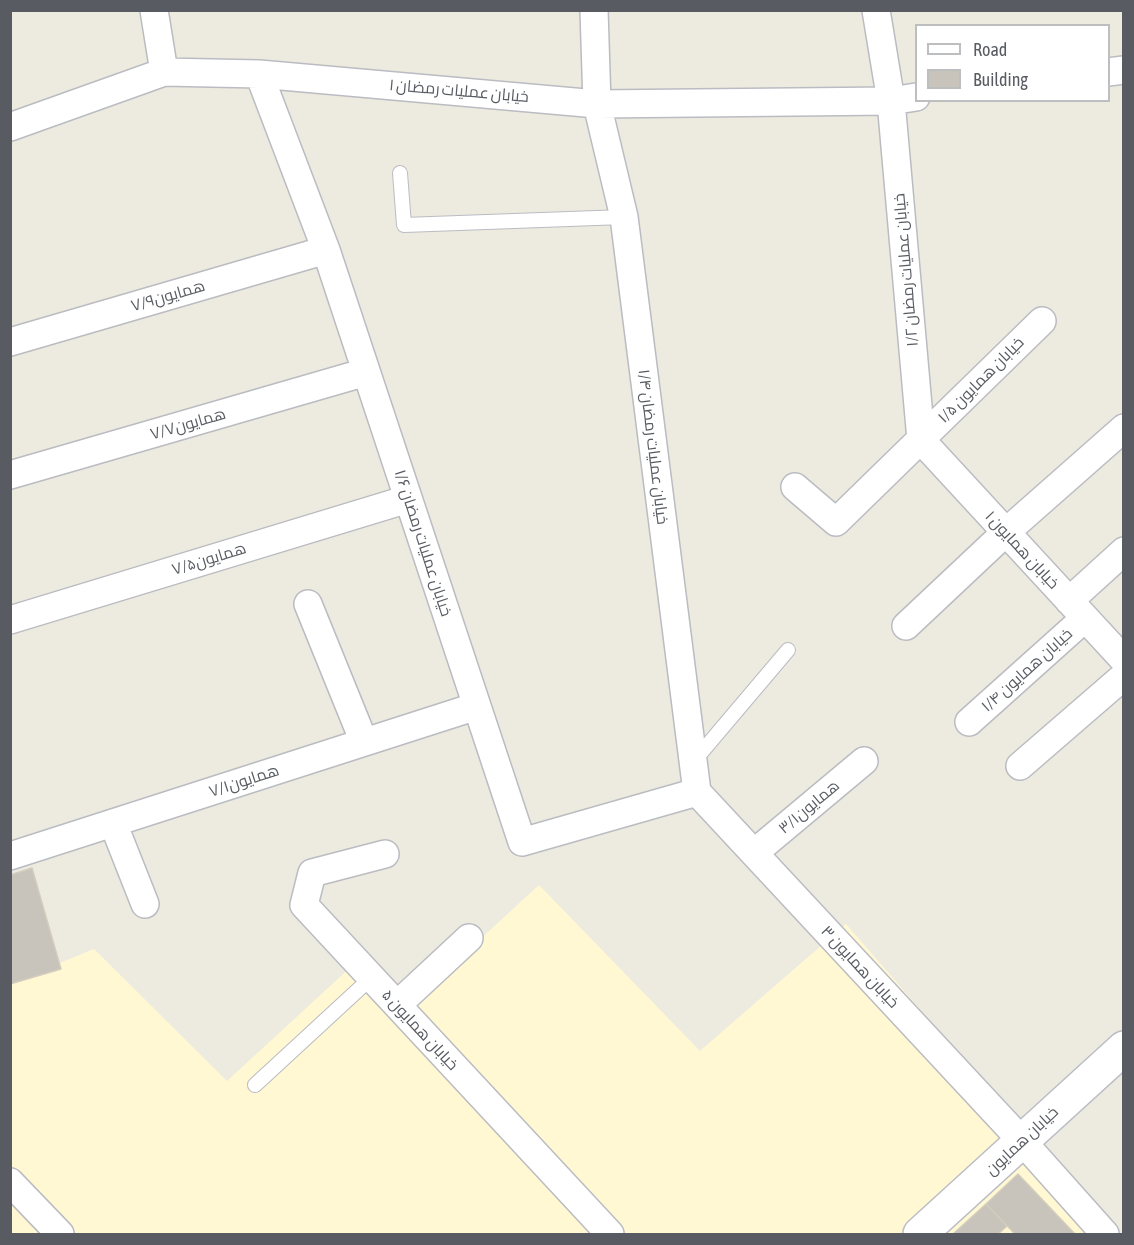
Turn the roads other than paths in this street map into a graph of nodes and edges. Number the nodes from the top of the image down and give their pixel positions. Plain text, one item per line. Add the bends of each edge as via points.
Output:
1 (154, 10) edge
2 (594, 10) edge
3 (876, 10) edge
4 (164, 72) junction
5 (259, 74) junction
6 (904, 99) edge
7 (597, 104) junction
8 (10, 127) edge
9 (400, 173) dead end
10 (624, 217) junction
11 (326, 250) junction
12 (1042, 321) dead end
13 (10, 342) edge
14 (366, 372) junction
15 (1124, 428) edge
16 (921, 440) junction
17 (10, 475) edge
18 (795, 486) dead end
19 (408, 499) junction
20 (1006, 532) junction
21 (1124, 551) edge
22 (308, 604) dead end
23 (1077, 610) junction
24 (10, 620) edge
25 (906, 626) dead end
26 (788, 650) dead end
27 (1124, 660) edge
28 (1124, 676) edge
29 (477, 706) junction
30 (969, 722) dead end
31 (364, 742) junction
32 (693, 761) junction
33 (864, 761) dead end
34 (1020, 766) dead end
35 (697, 792) junction
36 (113, 823) junction
37 (12, 851) edge
38 (754, 853) junction
39 (385, 854) dead end
40 (146, 904) dead end
41 (469, 938) dead end
42 (371, 978) junction
43 (397, 1005) junction
44 (1124, 1048) edge
45 (255, 1085) dead end
46 (1022, 1141) junction
47 (10, 1182) edge
48 (60, 1234) edge
49 (610, 1234) edge
50 (920, 1234) edge
51 (1105, 1234) edge

1 - 4 street
2 - 7 street, خیابان عملیات رمضان ۱/۴
3 - 6 street, خیابان عملیات رمضان ۱/۲
4 - 5 street, خیابان عملیات رمضان ۱
4 - 8 street, خیابان عملیات رمضان ۱
5 - 7 street, خیابان عملیات رمضان ۱
5 - 11 street, خیابان عملیات رمضان ۱/۶
6 - 7 street, خیابان عملیات رمضان ۱
6 - 16 street, خیابان عملیات رمضان ۱/۲
7 - 10 street, خیابان عملیات رمضان ۱/۴
9 - 10 lane via 404,225
10 - 32 street, خیابان عملیات رمضان ۱/۴
11 - 13 street, همایون۷/۹
11 - 14 street, خیابان عملیات رمضان ۱/۶
12 - 16 street, خیابان همایون ۱/۵
14 - 17 street, همایون۷/۷
14 - 19 street, خیابان عملیات رمضان ۱/۶
15 - 20 street
16 - 18 street, خیابان همایون ۱/۵ via 836,522
16 - 20 street, خیابان همایون ۱
19 - 24 street, همایون۷/۵
19 - 29 street, خیابان عملیات رمضان ۱/۶
20 - 23 street, خیابان همایون ۱
20 - 25 street
21 - 23 street, خیابان همایون ۱/۴
22 - 31 street
23 - 27 street, خیابان همایون ۱
23 - 30 street, خیابان همایون ۱/۴
26 - 32 lane
28 - 34 street
29 - 31 street, همایون۷/۱
29 - 35 street, خیابان عملیات رمضان ۱/۶ via 522,842
31 - 36 street, همایون۷/۱
32 - 35 street, خیابان عملیات رمضان ۱/۴
33 - 38 street, همایون۳/۱
35 - 38 street, خیابان همایون ۳
36 - 37 street, همایون۷/۱
36 - 40 street
38 - 46 street, خیابان همایون ۳
39 - 42 street, خیابان همایون ۵ via 312,873 304,905
41 - 43 street
42 - 43 street, خیابان همایون ۵
42 - 45 lane
43 - 49 street, خیابان همایون ۵
44 - 46 street, خیابان همایون
46 - 50 street, خیابان همایون
46 - 51 street, خیابان همایون ۳
47 - 48 street

